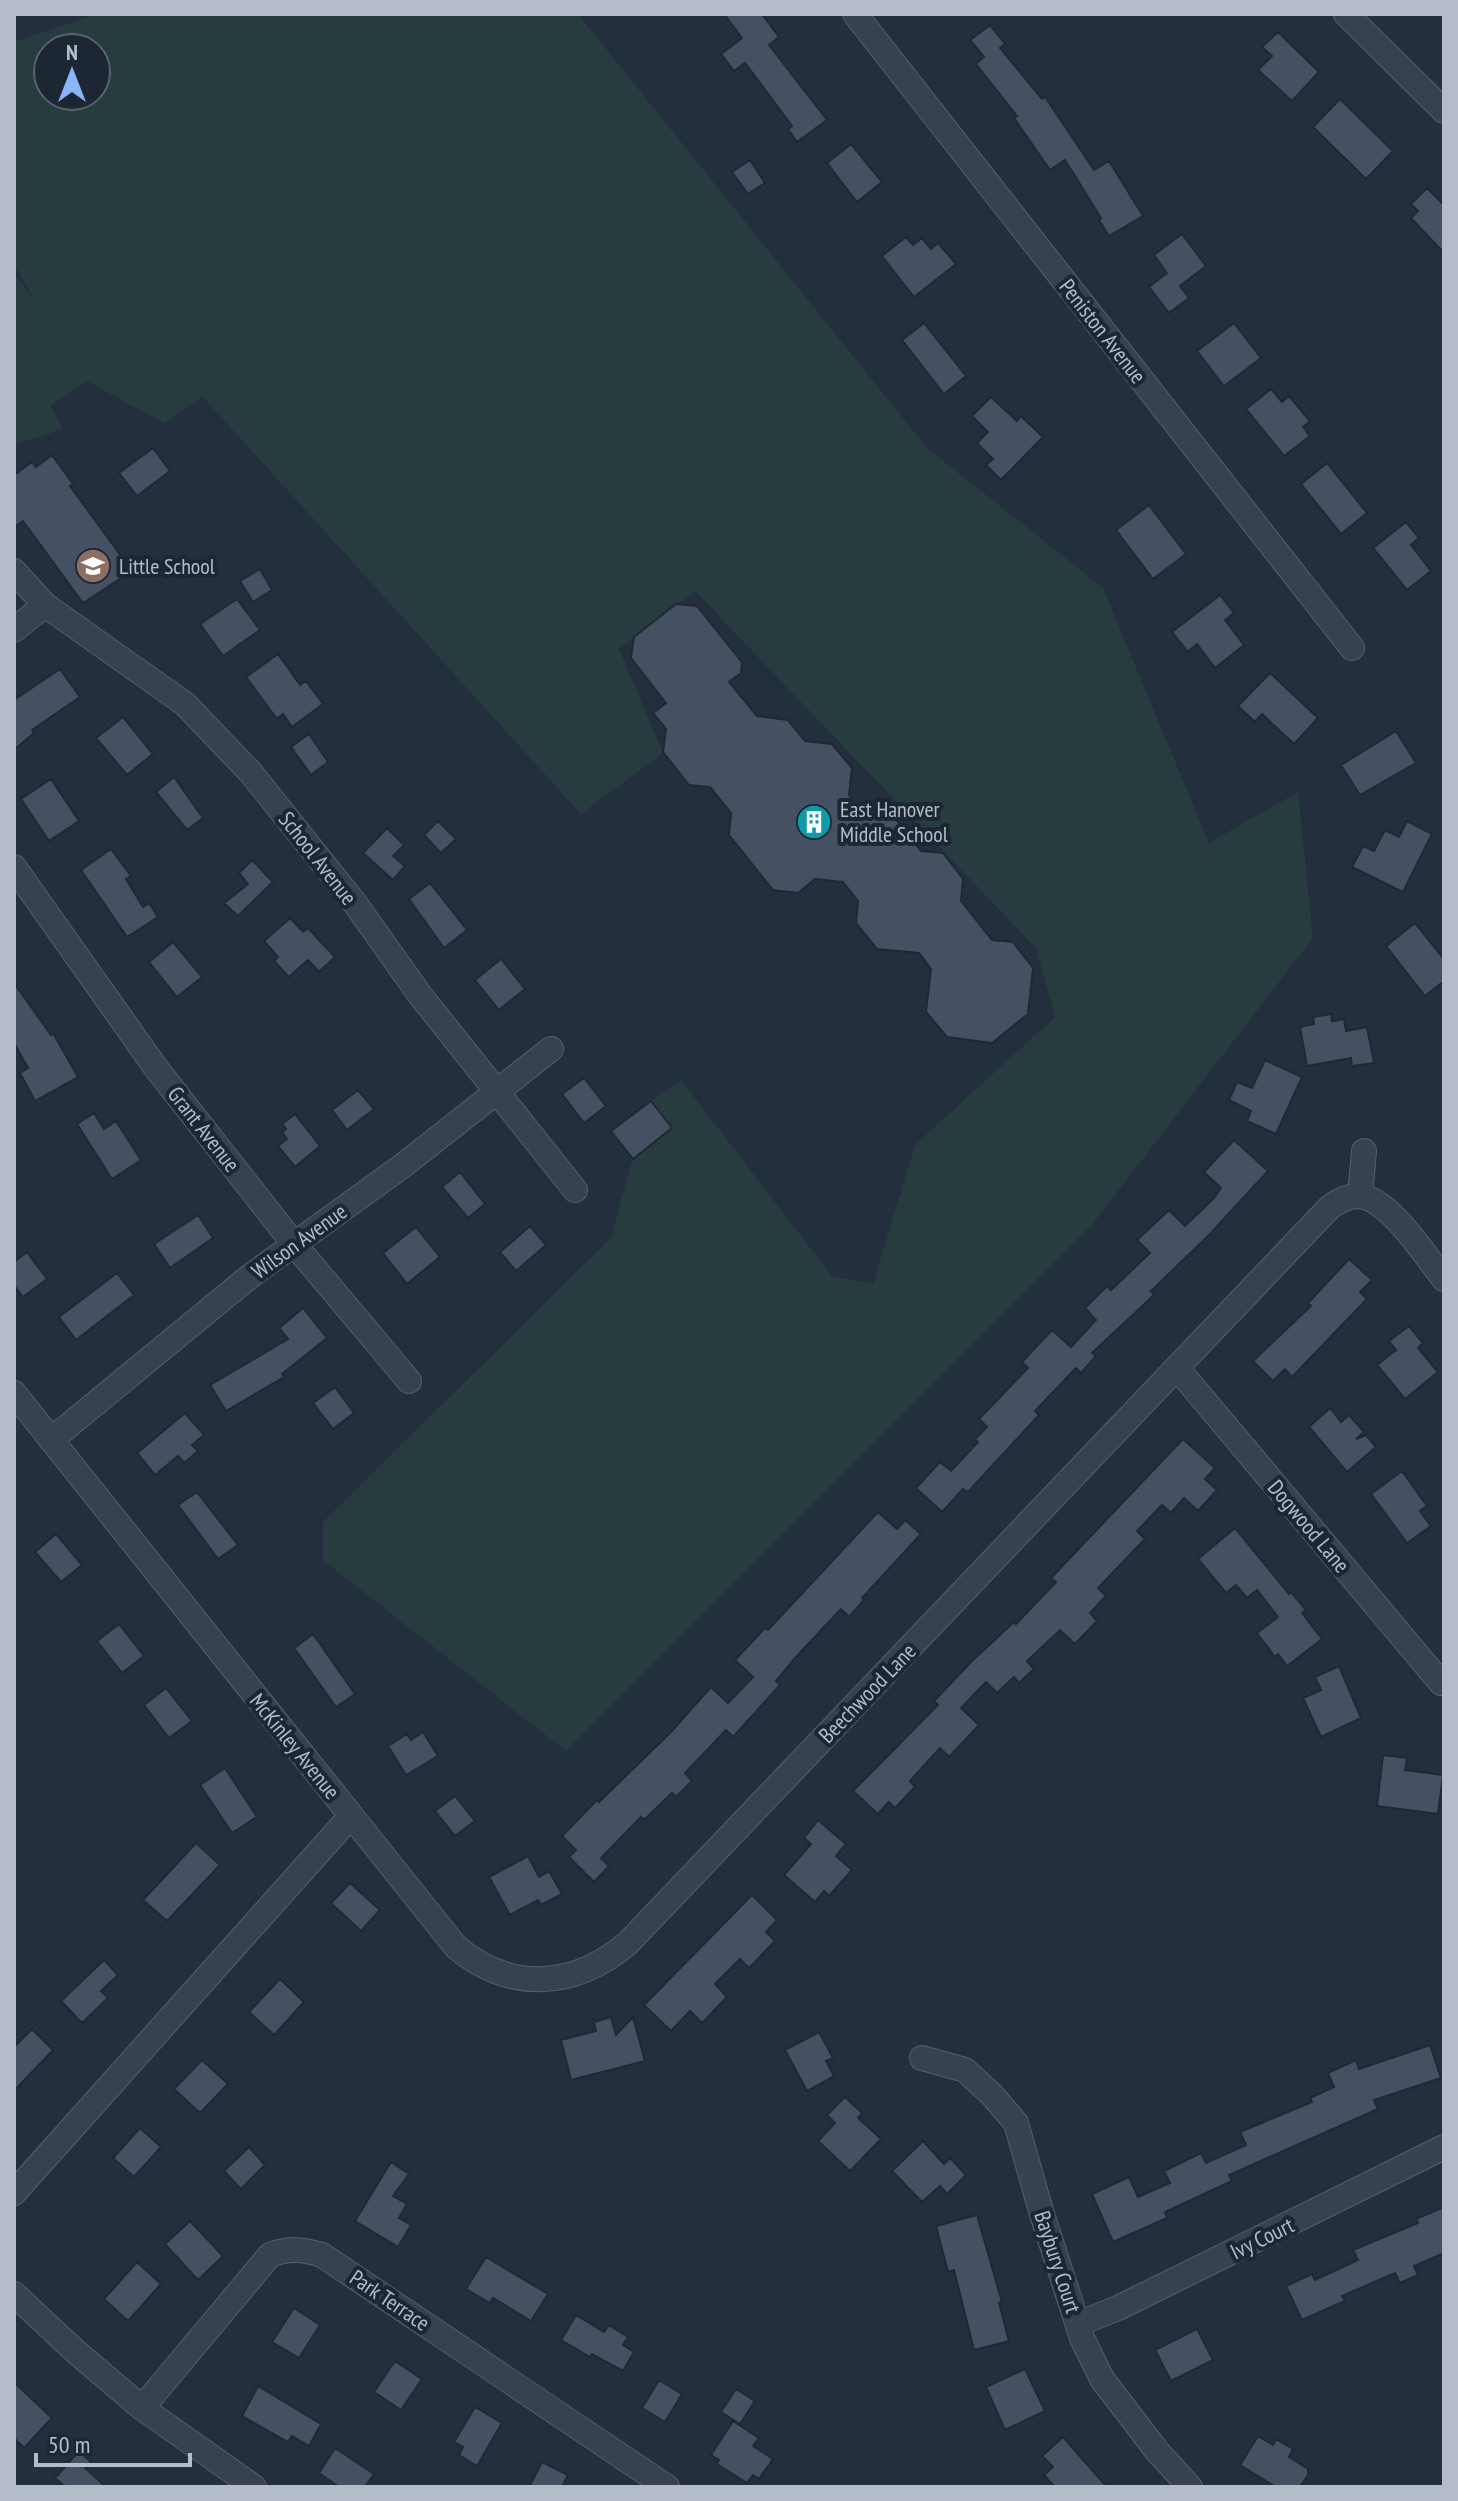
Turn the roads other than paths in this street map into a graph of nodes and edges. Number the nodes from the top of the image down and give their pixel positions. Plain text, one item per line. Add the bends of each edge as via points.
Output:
1 (855, 14) edge
2 (1346, 14) edge
3 (1444, 111) edge
4 (14, 571) edge
5 (45, 605) junction
6 (14, 630) edge
7 (1352, 648) dead end
8 (14, 867) edge
9 (551, 1049) dead end
10 (496, 1091) junction
11 (1364, 1151) dead end
12 (575, 1190) dead end
13 (1360, 1196) junction
14 (294, 1244) junction
15 (1444, 1279) edge
16 (1177, 1368) junction
17 (409, 1381) dead end
18 (14, 1393) edge
19 (51, 1440) junction
20 (1441, 1683) dead end
21 (351, 1816) junction
22 (922, 2058) dead end
23 (1444, 2147) edge
24 (14, 2193) edge
25 (14, 2294) edge
26 (1078, 2324) junction
27 (142, 2408) junction
28 (254, 2487) edge
29 (667, 2487) edge
30 (1190, 2487) edge

1 - 7 street, Peniston Avenue
2 - 3 street
4 - 5 street, School Avenue
5 - 6 street
5 - 10 street, School Avenue via 185,704 251,773
8 - 14 street, Grant Avenue via 156,1068
9 - 10 street, Wilson Avenue
10 - 12 street, School Avenue
10 - 14 street, Wilson Avenue
11 - 13 street
13 - 15 street via 1389,1211
13 - 16 street, Beechwood Lane via 1342,1198 1330,1207
14 - 17 street, Grant Avenue
14 - 19 street, Wilson Avenue
16 - 20 street, Dogwood Lane
16 - 21 street, Beechwood Lane via 628,1943 594,1967 539,1980 511,1977 472,1961
18 - 19 street, McKinley Avenue
19 - 21 street, McKinley Avenue
21 - 24 street, McKinley Avenue
22 - 26 street, Baybury Court via 965,2070 1016,2123
23 - 26 street, Ivy Court
25 - 27 street
26 - 30 street, Baybury Court via 1102,2379
27 - 28 street
27 - 29 street, Park Terrace via 270,2255 310,2251

